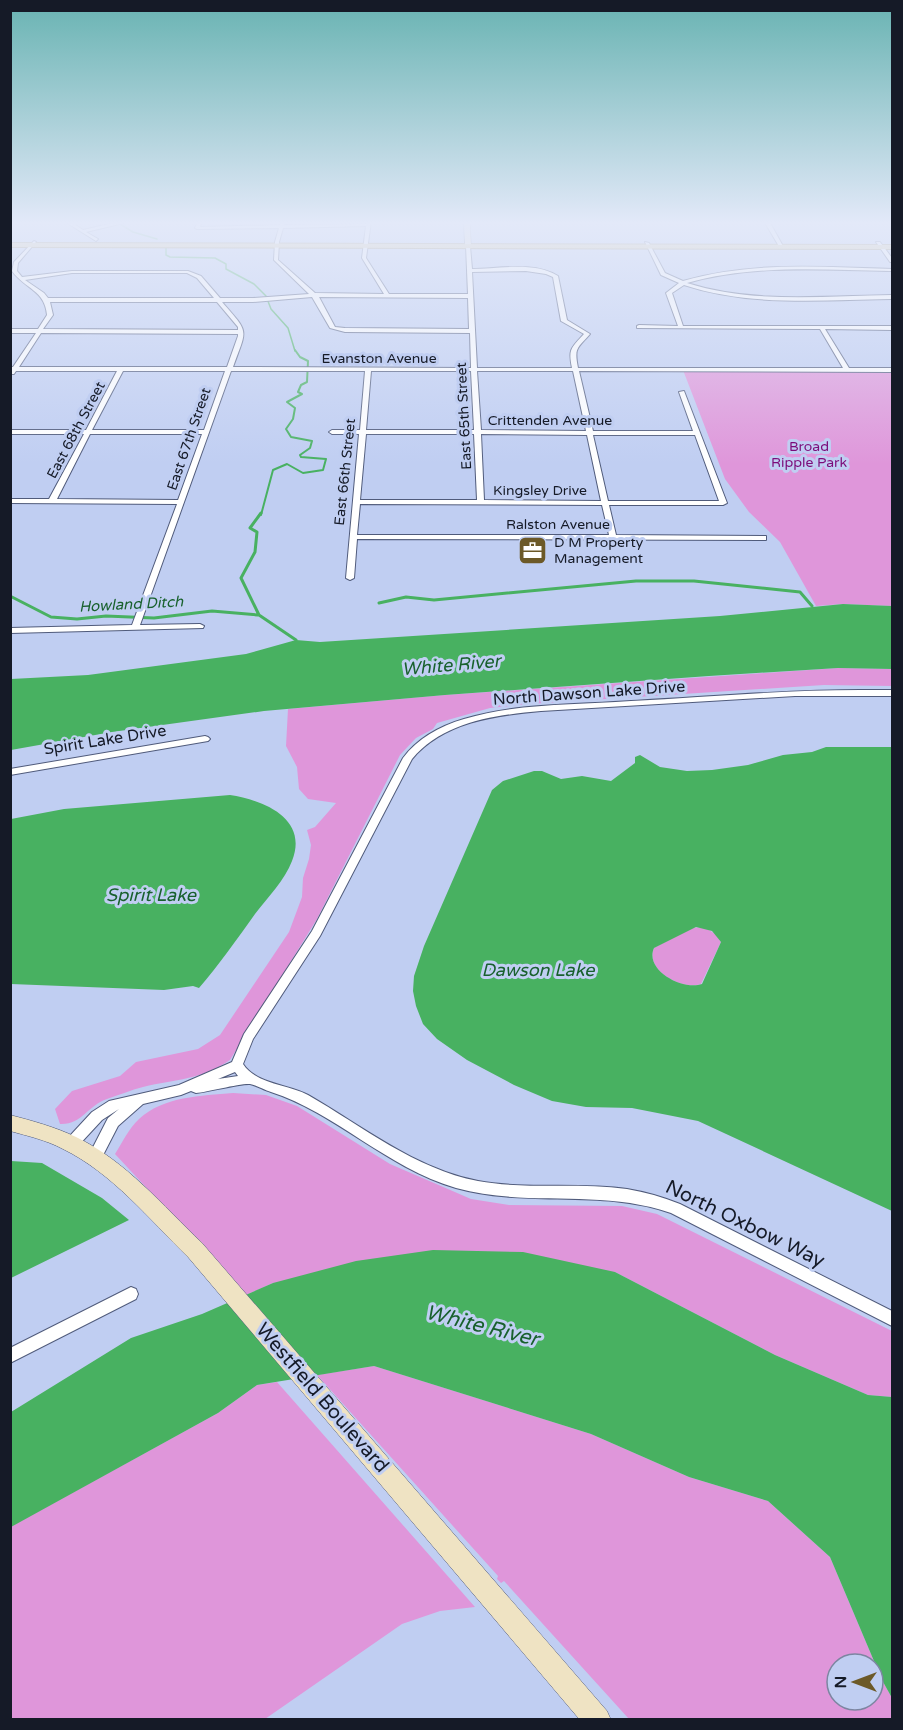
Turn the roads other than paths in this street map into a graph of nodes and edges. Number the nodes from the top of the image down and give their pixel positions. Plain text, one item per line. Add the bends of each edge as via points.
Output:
1 (47, 302) edge
2 (221, 302) edge
3 (318, 302) edge
4 (471, 302) edge
5 (560, 302) edge
6 (671, 302) edge
7 (639, 327) dead end
8 (681, 327) junction
9 (821, 327) junction
10 (892, 328) edge
11 (10, 331) edge
12 (42, 331) junction
13 (472, 331) junction
14 (241, 332) junction
15 (13, 369) edge
16 (121, 369) junction
17 (228, 369) junction
18 (474, 369) junction
19 (368, 370) junction
20 (576, 370) junction
21 (847, 370) junction
22 (892, 370) edge
23 (10, 376) edge
24 (682, 392) dead end
25 (10, 432) edge
26 (88, 432) junction
27 (205, 432) junction
28 (332, 432) dead end
29 (364, 432) junction
30 (477, 432) junction
31 (590, 432) junction
32 (697, 433) junction
33 (10, 501) edge
34 (52, 501) junction
35 (181, 502) junction
36 (356, 502) junction
37 (481, 502) junction
38 (605, 502) junction
39 (352, 537) junction
40 (613, 537) junction
41 (763, 538) dead end
42 (350, 578) dead end
43 (200, 626) dead end
44 (136, 627) junction
45 (10, 631) edge
46 (892, 693) edge
47 (205, 739) dead end
48 (10, 772) edge
49 (242, 1072) junction
50 (181, 1090) junction
51 (135, 1099) junction
52 (10, 1123) edge
53 (72, 1143) junction
54 (95, 1157) junction
55 (131, 1294) dead end
56 (892, 1319) edge
57 (10, 1356) edge
58 (598, 1719) edge

1 - 12 street via 50,315
2 - 14 street via 238,321
3 - 13 street via 334,328
4 - 13 street, East 65th Street
5 - 20 street via 564,321 587,334 574,348
6 - 8 street
7 - 8 street
8 - 9 street
9 - 10 street
9 - 21 street
11 - 12 street
12 - 14 street
12 - 15 street
13 - 18 street, East 65th Street
14 - 17 street, East 67th Street
15 - 16 street, Evanston Avenue
15 - 23 street
16 - 17 street, Evanston Avenue
16 - 26 street, East 68th Street
17 - 19 street, Evanston Avenue
17 - 27 street, East 67th Street
18 - 19 street, Evanston Avenue
18 - 20 street, Evanston Avenue
18 - 30 street, East 65th Street
19 - 29 street, East 66th Street
20 - 21 street, Evanston Avenue
20 - 31 street
21 - 22 street, Evanston Avenue
24 - 32 street
25 - 26 street
26 - 27 street
26 - 34 street, East 68th Street
27 - 35 street, East 67th Street
28 - 29 street, Crittenden Avenue
29 - 30 street, Crittenden Avenue
29 - 36 street, East 66th Street
30 - 31 street, Crittenden Avenue
30 - 37 street, East 65th Street
31 - 32 street, Crittenden Avenue
31 - 38 street
32 - 38 street, Kingsley Drive via 723,503
33 - 34 street
34 - 35 street
35 - 44 street, East 67th Street
36 - 37 street, Kingsley Drive
36 - 39 street, East 66th Street
37 - 38 street, Kingsley Drive
38 - 40 street
39 - 40 street, Ralston Avenue
39 - 42 street, East 66th Street
40 - 41 street, Ralston Avenue
43 - 44 street
44 - 45 street
46 - 49 street, North Dawson Lake Drive via 818,692 523,710 480,717 439,733 408,758 316,933 248,1037
47 - 48 street, Spirit Lake Drive
49 - 50 street
49 - 50 street
49 - 56 street, North Oxbow Way via 296,1095 403,1158 461,1183 511,1192 617,1194 661,1203
50 - 51 street
51 - 53 street via 113,1105 97,1116
51 - 54 street via 113,1122
52 - 53 street, Westfield Boulevard
53 - 54 street, Westfield Boulevard
54 - 58 street, Westfield Boulevard via 132,1186 195,1251
55 - 57 street

